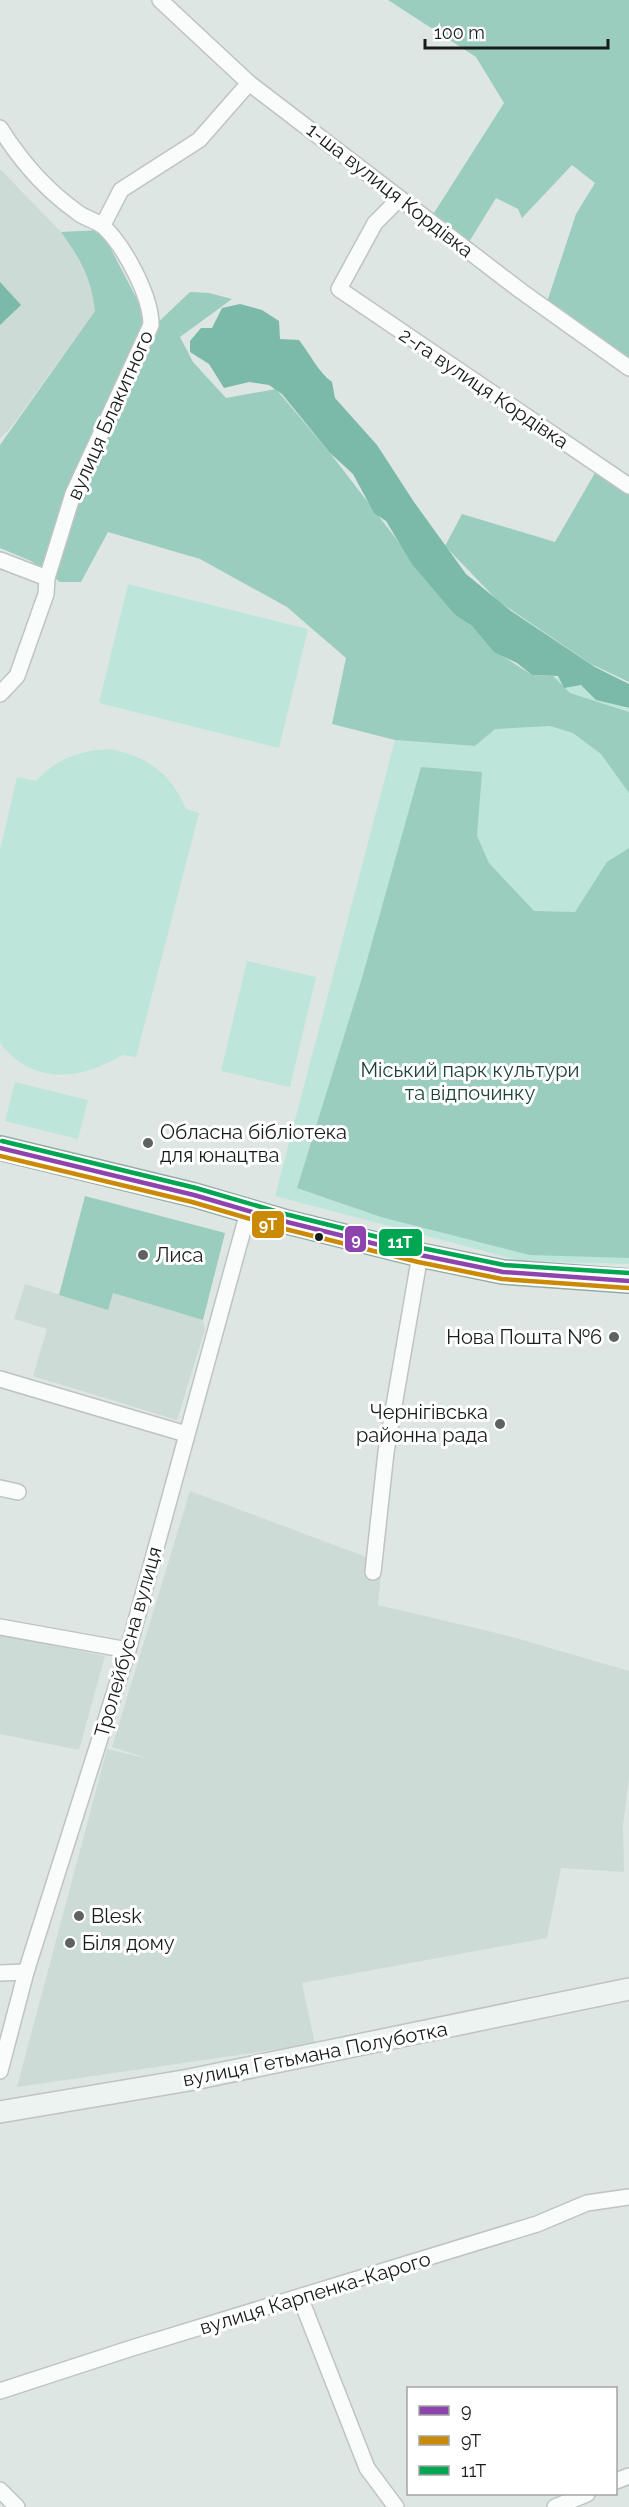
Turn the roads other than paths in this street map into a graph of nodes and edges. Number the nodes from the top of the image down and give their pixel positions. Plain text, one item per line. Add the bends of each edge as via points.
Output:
1 (160, 0) edge
2 (249, 83) junction
3 (0, 128) edge
4 (399, 199) junction
5 (103, 225) junction
6 (629, 368) edge
7 (629, 486) edge
8 (0, 560) edge
9 (47, 578) junction
10 (0, 694) edge
11 (0, 1148) edge
12 (248, 1212) junction
13 (420, 1255) junction
14 (629, 1281) edge
15 (0, 1378) edge
16 (186, 1434) junction
17 (0, 1488) edge
18 (18, 1492) dead end
19 (373, 1572) dead end
20 (0, 1627) edge
21 (128, 1650) junction
22 (26, 1972) junction
23 (0, 1973) edge
24 (629, 1989) edge
25 (0, 2071) edge
26 (0, 2112) edge
27 (629, 2197) edge
28 (300, 2297) junction
29 (0, 2391) edge
30 (0, 2490) edge
31 (582, 2495) edge
32 (17, 2507) edge
33 (396, 2507) edge
34 (555, 2507) edge

1 - 2 street, 1-ша вулиця Кордівка
2 - 4 street, 1-ша вулиця Кордівка
2 - 5 street via 199,140 121,190
3 - 5 street, вулиця Блакитного via 15,154 45,185 78,213
4 - 6 street, 1-ша вулиця Кордівка
4 - 7 street, 2-га вулиця Кордівка via 375,224 339,289
5 - 9 street, вулиця Блакитного via 118,242 143,291 151,311 151,325 74,494
8 - 9 street
9 - 10 street, вулиця Блакитного via 46,594 17,676
11 - 12 main road
12 - 13 main road
12 - 16 street, Тролейбусна вулиця
13 - 14 main road via 502,1272
13 - 19 street via 386,1452
15 - 16 street
16 - 21 street, Тролейбусна вулиця
17 - 18 street
20 - 21 street
21 - 22 street, Тролейбусна вулиця
22 - 23 street
22 - 25 street, Тролейбусна вулиця
24 - 26 street, вулиця Гетьмана Полуботка via 327,2054
27 - 28 street, вулиця Карпенка-Карого via 587,2203 537,2224
28 - 29 street, вулиця Карпенка-Карого
28 - 33 street via 368,2468
30 - 32 street
31 - 34 street

